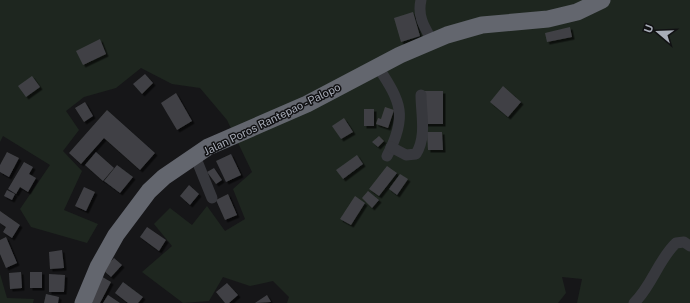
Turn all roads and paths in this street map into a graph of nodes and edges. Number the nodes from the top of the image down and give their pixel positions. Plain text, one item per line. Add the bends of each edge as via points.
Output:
1 (420, 0) edge
2 (602, 0) edge
3 (433, 42) junction
4 (378, 67) junction
5 (421, 95) dead end
6 (195, 156) junction
7 (212, 198) dead end
8 (690, 246) edge
9 (83, 303) edge
10 (634, 303) edge

1 - 3 street via 418,9 421,22
2 - 3 highway, Jalan Poros Rantepao - Palopo via 577,12 548,19 482,25 447,35
3 - 4 highway, Jalan Poros Rantepao - Palopo
4 - 5 street via 398,100 400,110 398,128 389,151 406,156 416,154 419,149 423,135
4 - 6 highway, Jalan Poros Rantepao - Palopo via 307,104 208,147
6 - 7 street
6 - 9 highway, Jalan Poros Rantepao - Palopo via 164,177 149,191 116,235 98,267
8 - 10 street via 684,242 676,243 667,251 641,296

